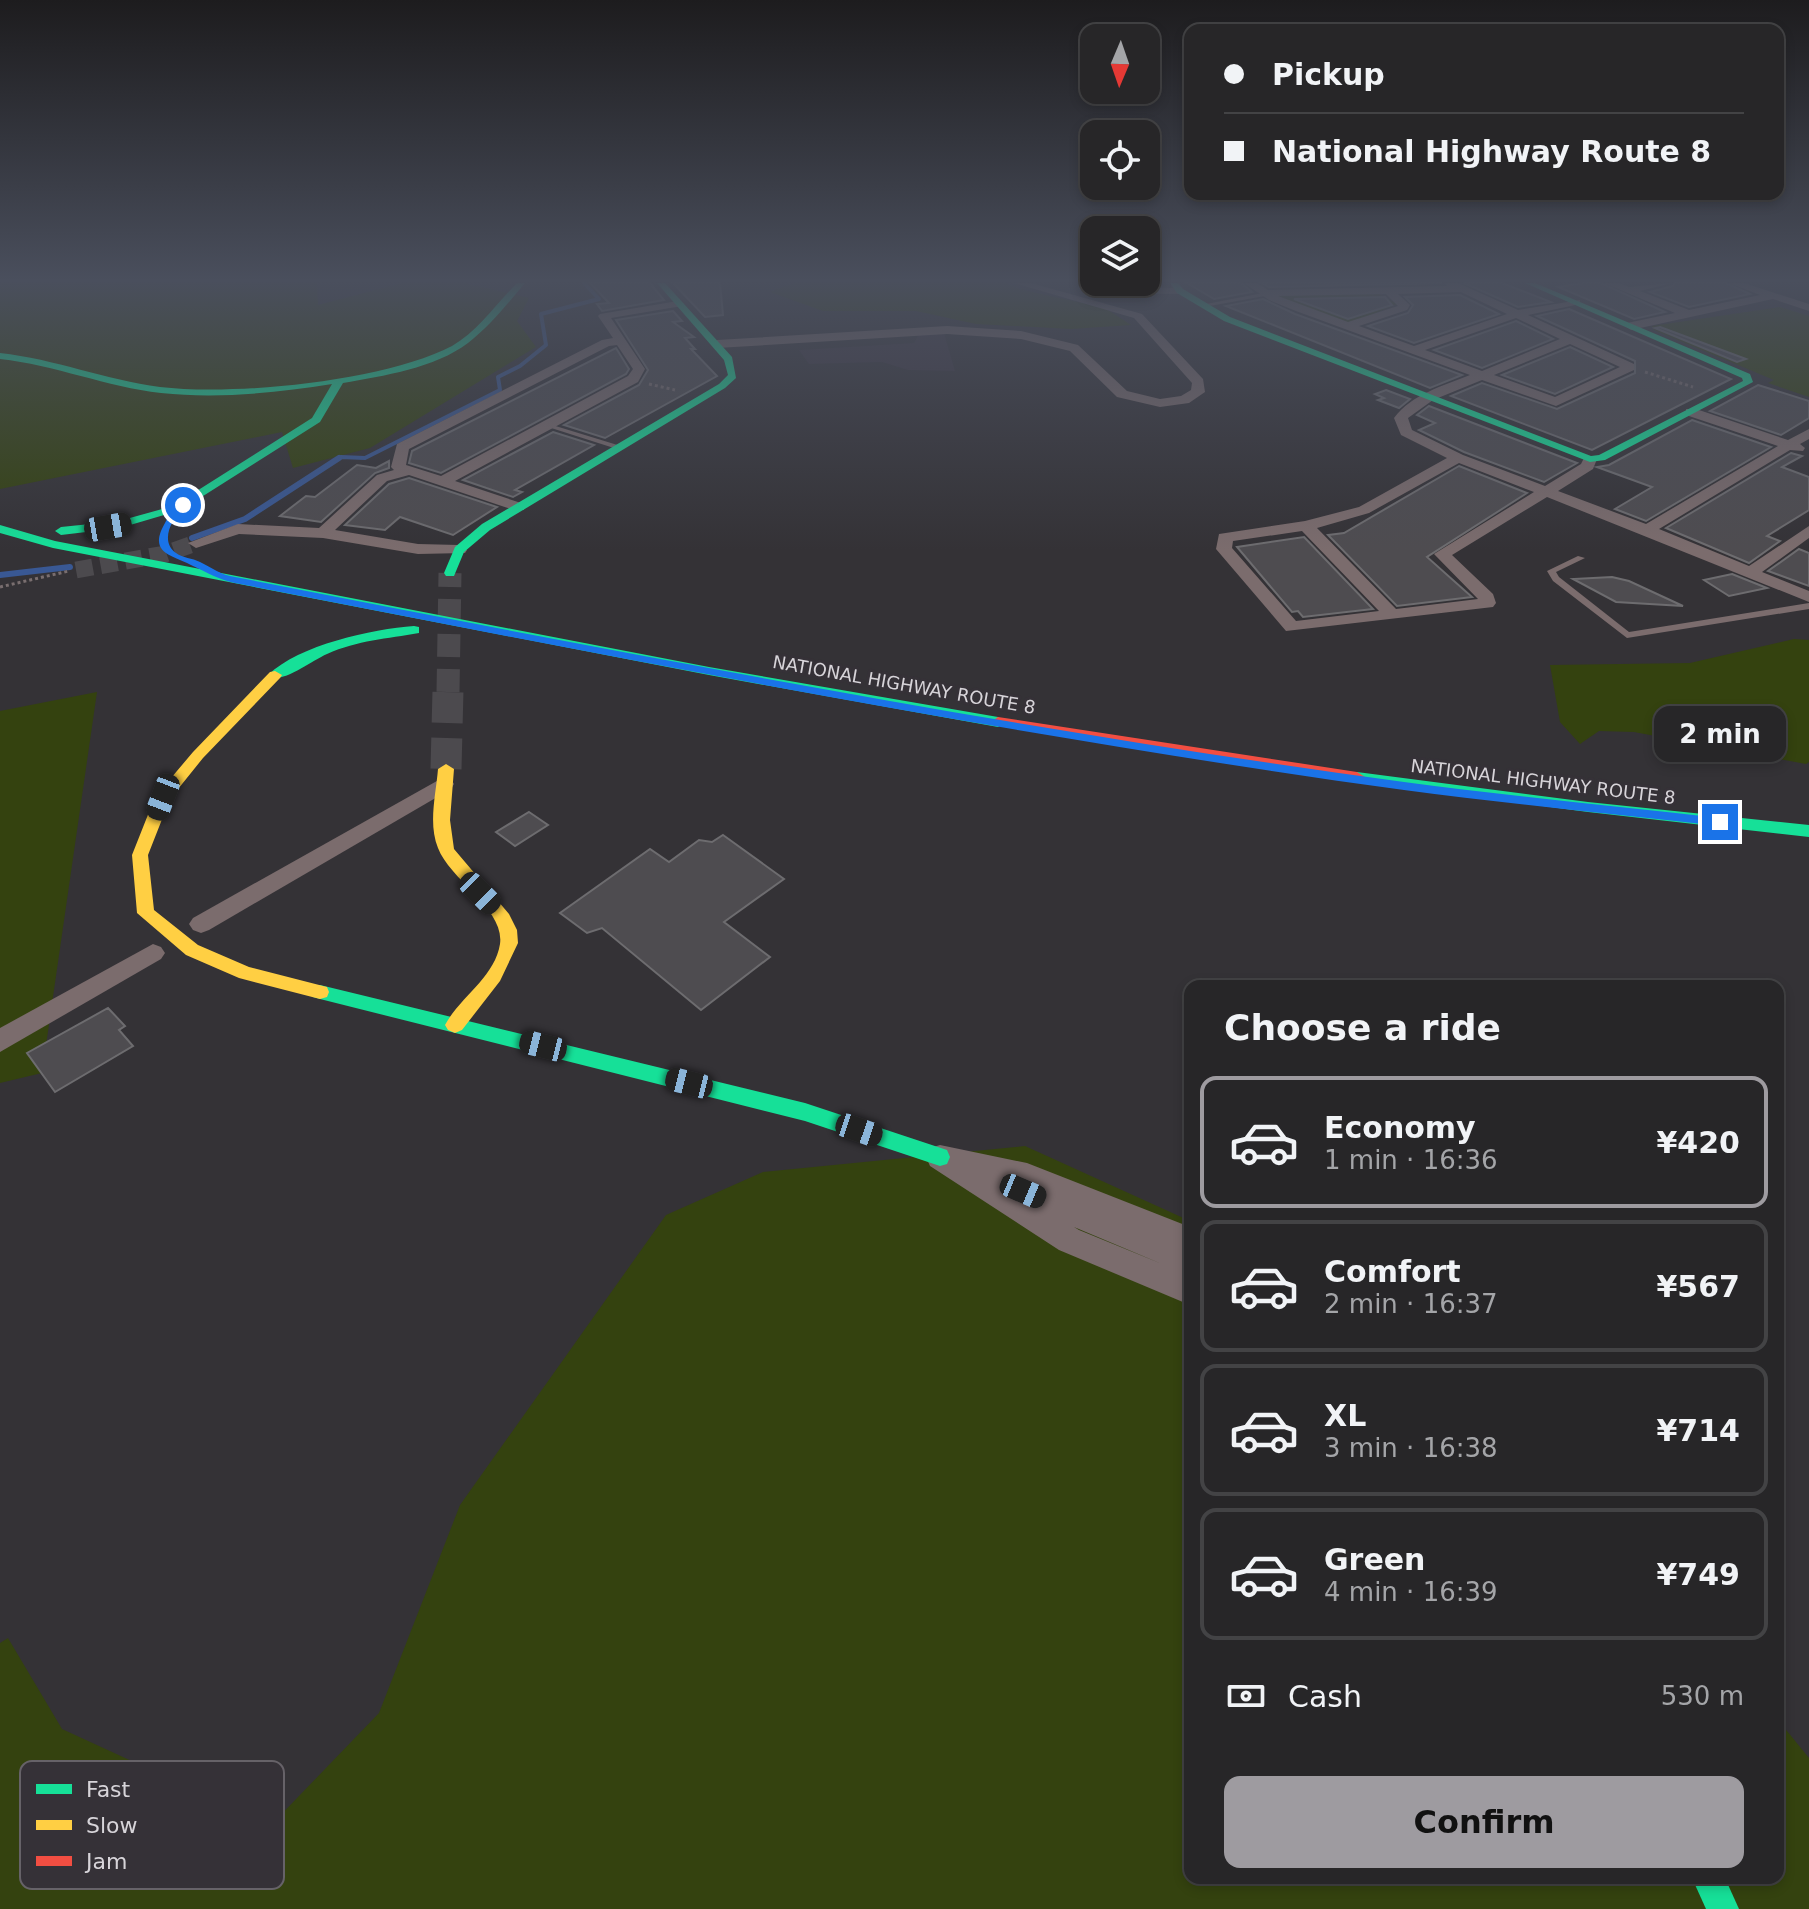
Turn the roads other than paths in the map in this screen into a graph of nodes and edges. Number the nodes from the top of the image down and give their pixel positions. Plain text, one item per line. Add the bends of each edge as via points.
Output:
1 (87, 372) edge
2 (377, 372) edge
3 (549, 372) edge
4 (637, 372) edge
5 (732, 372) edge
6 (1099, 372) edge
7 (1189, 372) edge
8 (1364, 372) edge
9 (1476, 372) edge
10 (1491, 372) edge
11 (1619, 372) edge
12 (1738, 372) edge
13 (1484, 375) junction
14 (340, 379) junction
15 (1428, 397) junction
16 (1691, 412) junction
17 (547, 425) junction
18 (1809, 433) edge
19 (1789, 445) junction
20 (620, 447) junction
21 (1809, 452) edge
22 (1458, 458) junction
23 (1590, 459) junction
24 (409, 471) junction
25 (442, 482) junction
26 (1543, 492) junction
27 (519, 507) junction
28 (177, 508) junction
29 (0, 520) edge
30 (1306, 526) junction
31 (0, 529) edge
32 (1647, 530) junction
33 (1809, 531) edge
34 (323, 533) junction
35 (196, 543) tunnel mouth
36 (459, 550) junction
37 (1581, 558) dead end
38 (450, 573) tunnel mouth
39 (1750, 573) junction
40 (226, 578) junction
41 (1809, 597) edge
42 (281, 605) dead end
43 (1809, 606) edge
44 (1392, 615) junction
45 (296, 638) dead end
46 (613, 654) junction
47 (275, 675) junction
48 (445, 777) joint
49 (1809, 831) edge
50 (201, 924) dead end
51 (153, 953) dead end
52 (455, 1025) junction
53 (0, 1041) edge
54 (940, 1157) junction
55 (1184, 1239) edge
56 (1184, 1259) edge
57 (1184, 1288) edge
58 (1711, 1884) edge
59 (1723, 1909) edge

1 - 14 main road via 165,391 205,393
2 - 14 main road
3 - 24 street via 402,447 398,467
4 - 17 street
5 - 20 main road via 704,397
6 - 7 street via 1122,394 1160,403 1198,392 1198,382
8 - 15 main road
9 - 13 street
10 - 13 street
11 - 13 street via 1556,402
12 - 16 main road via 1748,382
13 - 15 street
14 - 28 main road via 316,420
15 - 22 street via 1401,418 1406,432
15 - 23 main road
16 - 19 street
16 - 23 main road
17 - 20 lane
17 - 25 street
18 - 19 street
19 - 21 street
19 - 32 street
20 - 27 main road
22 - 26 street
22 - 30 street via 1364,510
23 - 26 street via 1588,466
24 - 25 street
24 - 34 street via 382,478
25 - 27 street
26 - 32 street
26 - 44 street via 1442,554 1487,603
27 - 36 main road
28 - 29 main road via 87,531
28 - 40 main road via 164,540 175,557
30 - 44 street
30 - 44 street via 1225,537 1224,549 1292,627
31 - 40 main road, NATIONAL HIGHWAY ROUTE 8
32 - 39 street
33 - 39 street
34 - 35 street via 238,529
34 - 36 street via 418,549
36 - 38 main road
37 - 43 lane via 1551,571 1627,635
39 - 41 street
40 - 42 main road
40 - 46 main road, NATIONAL HIGHWAY ROUTE 8
45 - 47 main road
46 - 47 main road via 394,629 337,640
46 - 49 main road, NATIONAL HIGHWAY ROUTE 8 via 1108,741 1406,786
47 - 52 main road via 163,797 140,855 146,913 192,950 245,973
48 - 50 street
48 - 52 main road via 445,847 462,875 498,911 509,927 510,940
51 - 53 street
52 - 54 main road via 805,1112
54 - 55 street via 1027,1176
54 - 56 street
54 - 57 street via 1069,1240
58 - 59 main road

